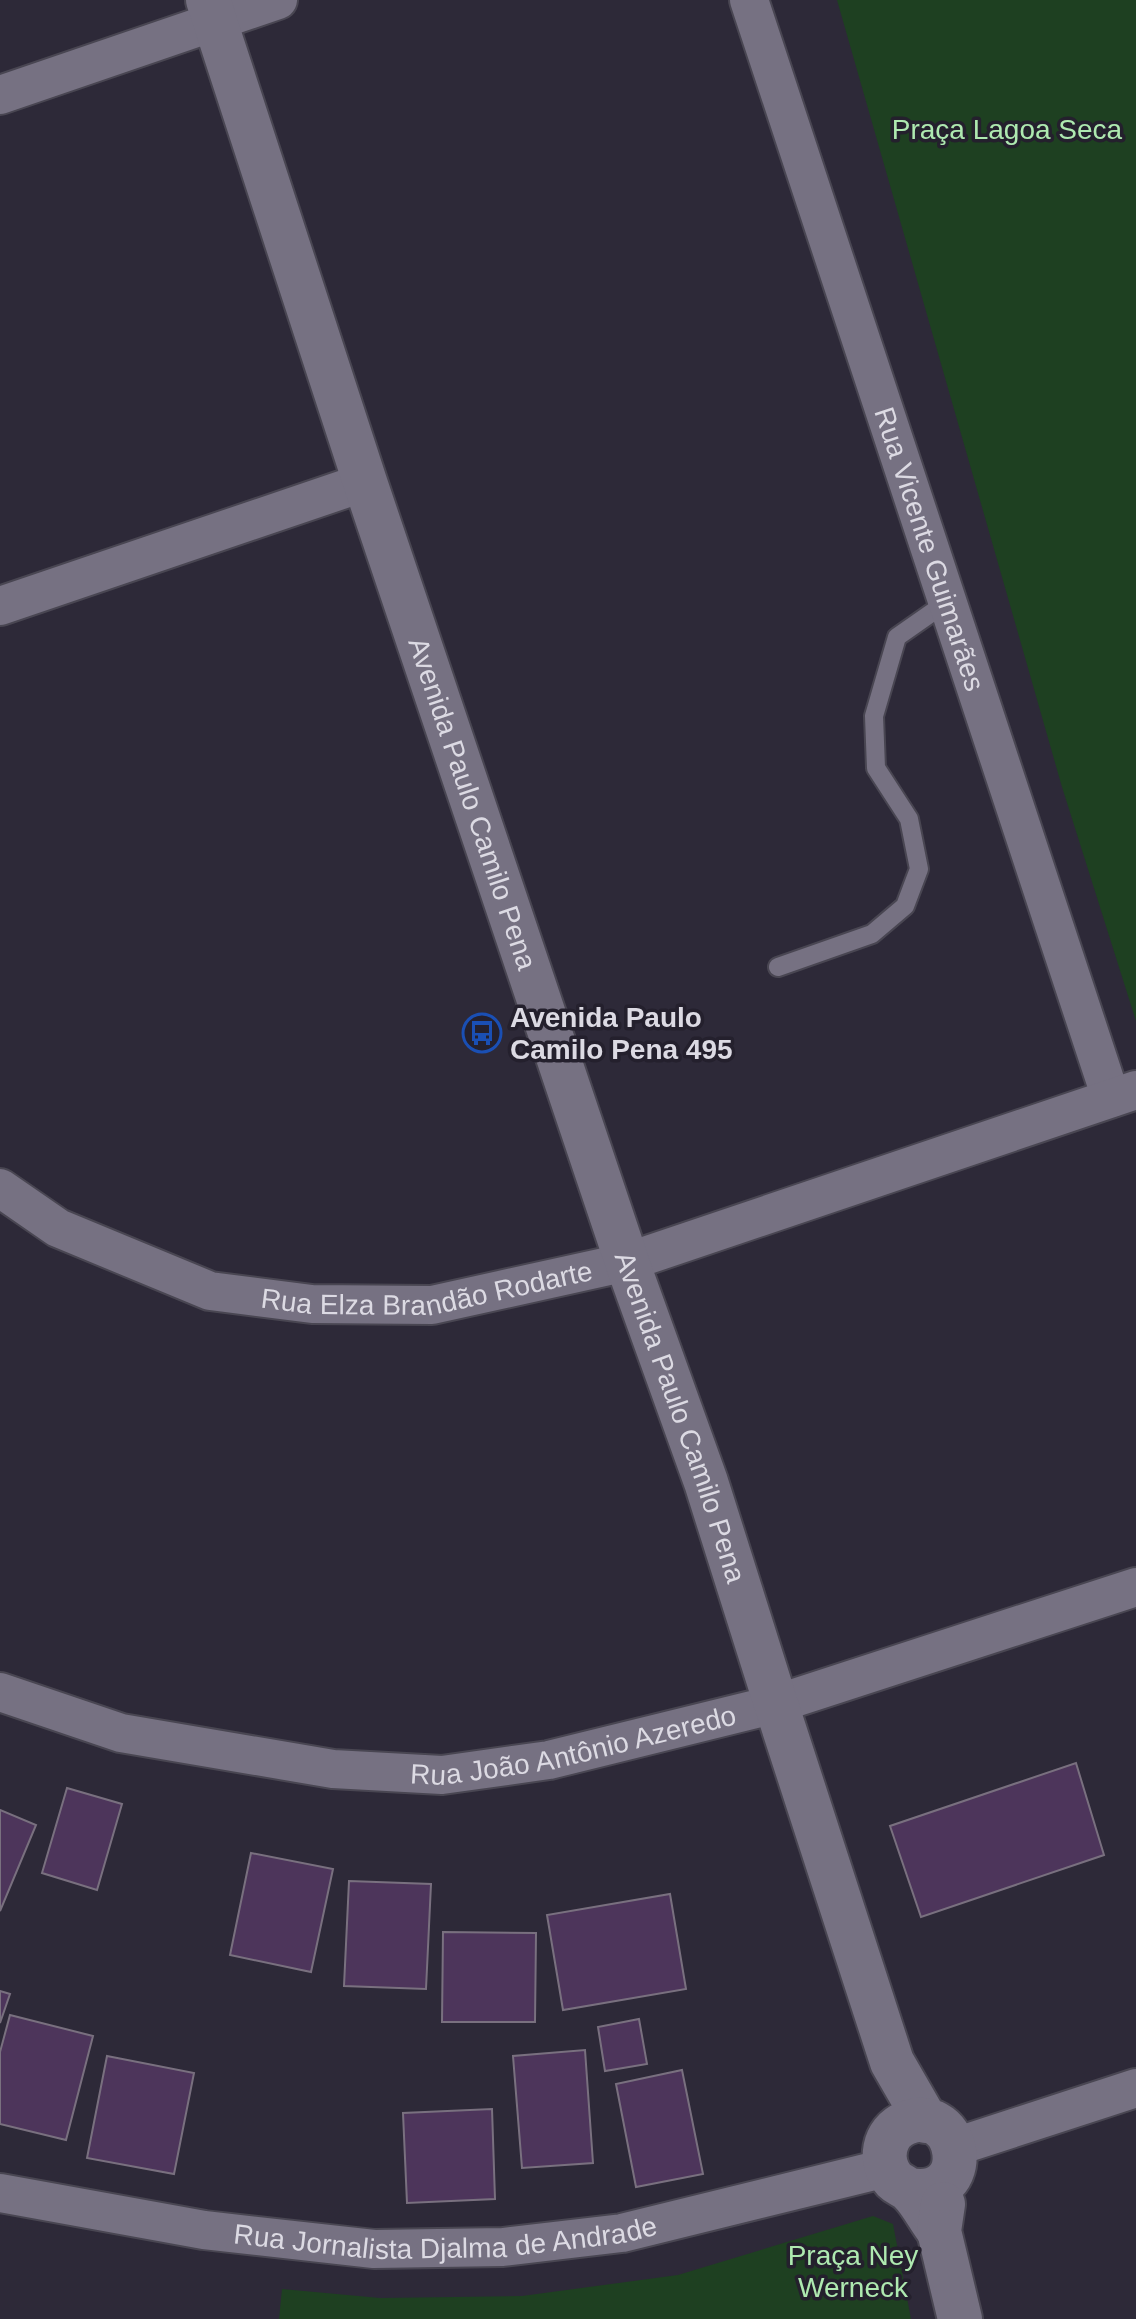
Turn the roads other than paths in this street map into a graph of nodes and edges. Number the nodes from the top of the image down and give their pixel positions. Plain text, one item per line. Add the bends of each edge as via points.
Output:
1 (278, 0) edge
2 (749, 0) edge
3 (212, 10) edge
4 (0, 95) edge
5 (365, 482) junction
6 (947, 602) junction
7 (0, 606) edge
8 (778, 967) dead end
9 (1124, 1094) edge
10 (0, 1188) edge
11 (627, 1262) junction
12 (1136, 1587) edge
13 (0, 1692) edge
14 (776, 1704) junction
15 (1136, 2088) edge
16 (920, 2156) junction
17 (0, 2193) edge
18 (960, 2319) edge

1 - 3 street
2 - 6 street, Rua Vicente Guimarães
3 - 4 street
3 - 5 street, Avenida Paulo Camilo Pena
5 - 7 street
5 - 11 street, Avenida Paulo Camilo Pena
6 - 8 lane via 897,637 874,716 876,768 909,819 919,869 905,906 872,934
6 - 9 street, Rua Vicente Guimarães
9 - 11 street, Rua Elza Brandão Rodarte
10 - 11 street, Rua Elza Brandão Rodarte via 58,1228 210,1291 312,1304 432,1305
11 - 14 street, Avenida Paulo Camilo Pena via 706,1482
12 - 14 street, Rua João Antônio Azeredo
13 - 14 street, Rua João Antônio Azeredo via 121,1733 333,1769 442,1775 549,1760
14 - 16 street, Avenida Paulo Camilo Pena
15 - 16 street, Rua Jornalista Djalma de Andrade
16 - 17 street, Rua Jornalista Djalma de Andrade via 622,2233 503,2247 374,2249 220,2232
16 - 18 street, Avenida Paulo Camilo Pena

